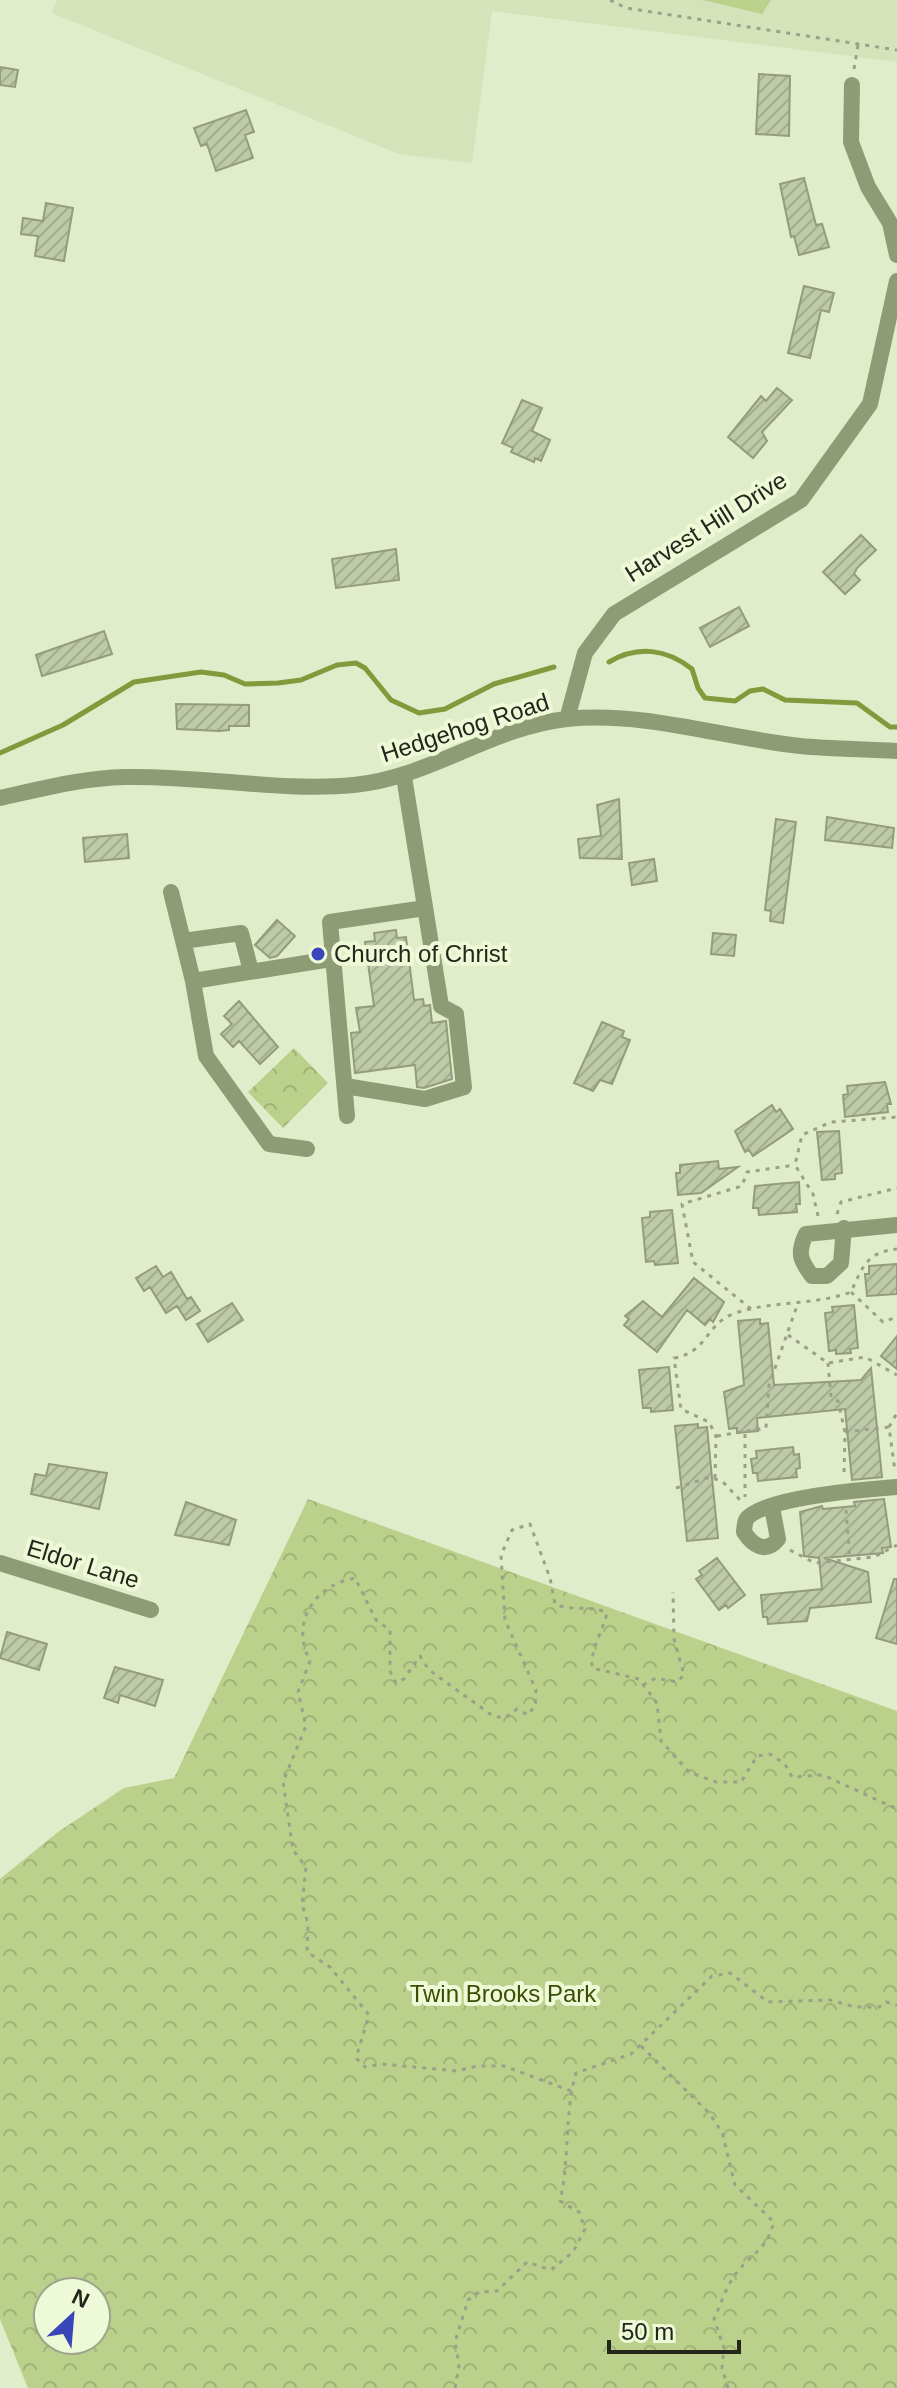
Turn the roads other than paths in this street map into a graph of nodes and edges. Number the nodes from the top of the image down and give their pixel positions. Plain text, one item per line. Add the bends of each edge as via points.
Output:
1 (852, 85) road end
2 (897, 255) edge
3 (897, 281) edge
4 (567, 719) junction
5 (897, 751) edge
6 (404, 777) junction
7 (0, 798) edge
8 (171, 892) dead end
9 (425, 908) junction
10 (183, 941) junction
11 (331, 959) junction
12 (251, 971) junction
13 (193, 981) junction
14 (345, 1086) junction
15 (347, 1116) dead end
16 (307, 1149) dead end
17 (897, 1225) edge
18 (844, 1228) dead end
19 (897, 1487) edge
20 (772, 1507) junction
21 (0, 1563) edge
22 (151, 1610) dead end

1 - 2 street via 851,142 868,187 890,223
3 - 4 street, Harvest Hill Drive via 870,404 801,500 614,614 585,653
4 - 5 street, Hedgehog Road via 625,720 799,746
4 - 6 street, Hedgehog Road via 520,731
6 - 7 street, Hedgehog Road via 301,787 122,777
6 - 9 street
8 - 10 street
9 - 11 street via 330,922
9 - 14 street via 441,1006 456,1014 464,1087 425,1099
10 - 12 street via 241,933
10 - 13 street
11 - 12 street
11 - 14 street
12 - 13 street
13 - 16 street via 206,1056 269,1144
14 - 15 street
17 - 18 street
19 - 20 street via 807,1496
20 - 20 street via 746,1520 744,1532 763,1548 778,1539
21 - 22 street, Eldor Lane

